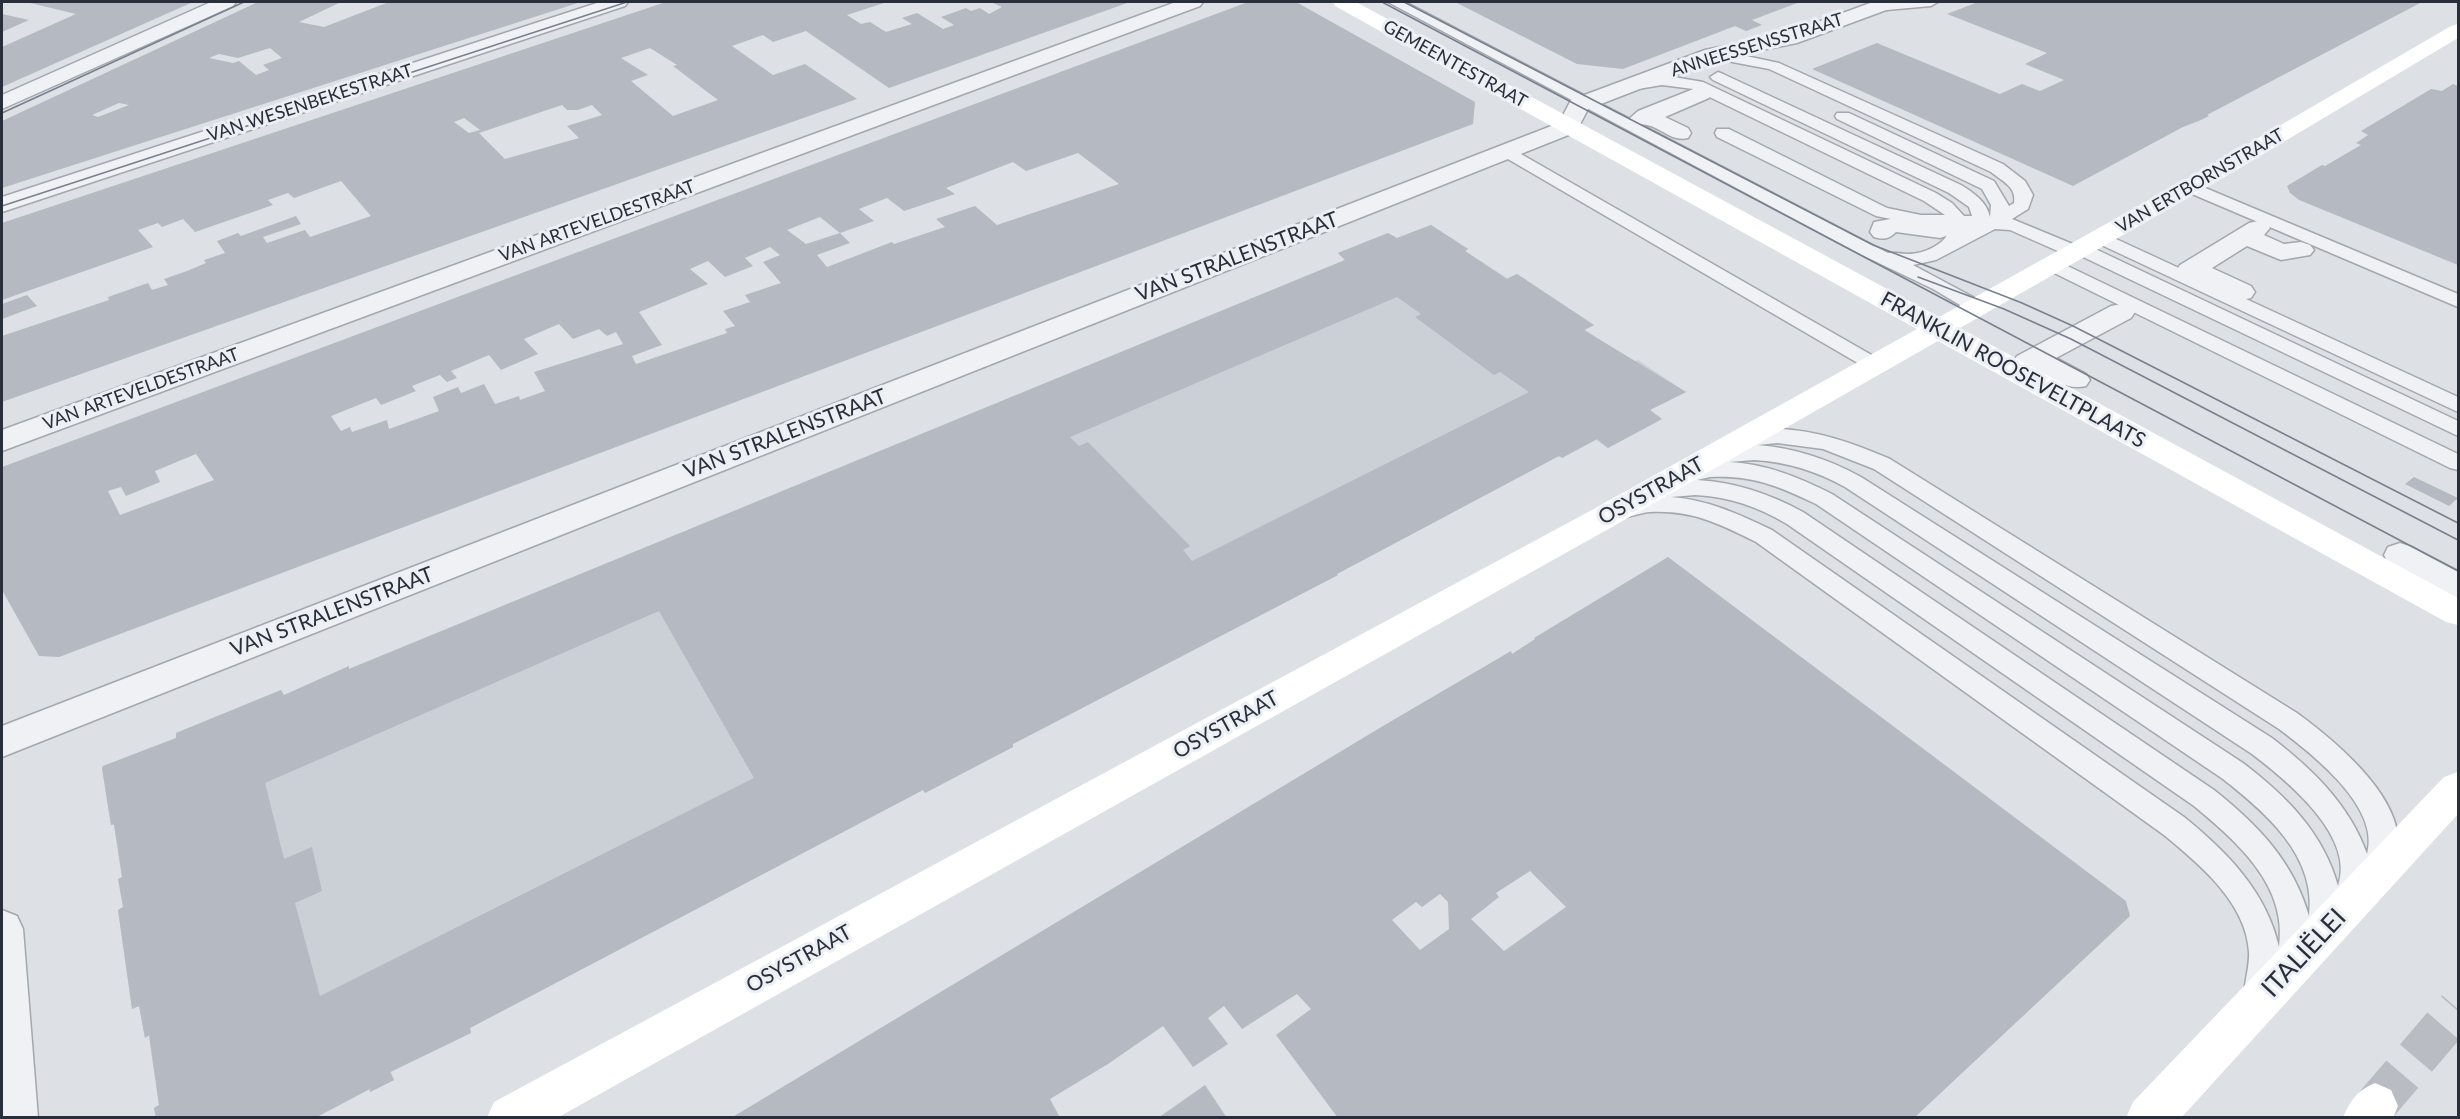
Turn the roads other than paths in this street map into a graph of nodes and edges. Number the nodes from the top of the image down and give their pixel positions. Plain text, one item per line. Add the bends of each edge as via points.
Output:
1 (226, 2) edge
2 (618, 2) edge
3 (1193, 2) edge
4 (1342, 2) edge
5 (1395, 2) edge
6 (1931, 2) edge
7 (1882, 4) edge
8 (2458, 30) edge
9 (1696, 60) junction
10 (1675, 68) junction
11 (1654, 76) junction
12 (1764, 79) dead end
13 (1636, 89) junction
14 (1701, 93) dead end
15 (1796, 94) dead end
16 (1587, 102) junction
17 (2, 103) edge
18 (1668, 107) junction
19 (1568, 127) junction
20 (1680, 133) dead end
21 (1723, 133) dead end
22 (1507, 151) junction
23 (2191, 187) junction
24 (1927, 203) dead end
25 (2, 205) edge
26 (1970, 228) junction
27 (1889, 231) junction
28 (2086, 246) junction
29 (2301, 250) dead end
30 (2053, 265) junction
31 (2242, 292) dead end
32 (2458, 301) edge
33 (1977, 307) junction
34 (2121, 312) dead end
35 (1939, 329) junction
36 (1875, 365) junction
37 (2076, 380) dead end
38 (2458, 405) edge
39 (2458, 429) edge
40 (2, 441) edge
41 (1726, 449) junction
42 (2458, 463) edge
43 (1696, 466) junction
44 (1665, 483) junction
45 (1617, 510) junction
46 (2400, 555) dead end
47 (2444, 591) edge
48 (2458, 614) edge
49 (2, 742) edge
50 (2458, 788) edge
51 (2368, 884) junction
52 (2340, 914) junction
53 (2, 929) edge
54 (2310, 946) junction
55 (2279, 979) junction
56 (2247, 1013) junction
57 (15, 1118) edge
58 (510, 1118) edge
59 (2149, 1118) edge

1 - 17 street
2 - 25 street, VAN WESENBEKESTRAAT
3 - 40 street, VAN ARTEVELDESTRAAT
4 - 19 street, GEMEENTESTRAAT
5 - 16 lane, GEMEENTESTRAAT
6 - 7 lane
7 - 9 street, ANNEESSENSSTRAAT via 1790,39
8 - 23 street, VAN ERTBORNSTRAAT
9 - 10 street, ANNEESSENSSTRAAT
9 - 26 lane via 1742,57 1774,66 1997,168 2019,185 2024,195 2022,205
10 - 11 street, ANNEESSENSSTRAAT
10 - 12 lane via 1722,65
11 - 13 street, ANNEESSENSSTRAAT
11 - 26 lane via 1701,73 1730,81 1955,189 1978,206 1982,217
13 - 16 street, ANNEESSENSSTRAAT
13 - 18 street
13 - 26 lane via 1662,80 1708,90 1934,199
14 - 18 street
15 - 26 lane via 1988,185 2002,211
16 - 19 street via 1580,105
16 - 27 lane, FRANKLIN ROOSEVELTPLAATS
18 - 20 street via 1643,117
19 - 22 street, VAN STRALENSTRAAT
19 - 35 street, FRANKLIN ROOSEVELTPLAATS
21 - 27 lane via 1874,209
22 - 36 lane
22 - 49 street, VAN STRALENSTRAAT
23 - 28 street, VAN ERTBORNSTRAAT
23 - 32 lane
24 - 27 street
26 - 27 street
26 - 27 lane via 1929,256 1910,260 1894,259
26 - 28 lane via 2030,231
27 - 33 lane, FRANKLIN ROOSEVELTPLAATS via 1940,285
28 - 30 street, VAN ERTBORNSTRAAT
28 - 38 lane
28 - 39 lane
29 - 31 street via 2282,252 2252,232 2191,270
30 - 33 street, VAN ERTBORNSTRAAT
30 - 42 lane
33 - 35 street, VAN ERTBORNSTRAAT
34 - 37 street via 2031,360
35 - 36 street, OSYSTRAAT
35 - 47 street, FRANKLIN ROOSEVELTPLAATS
36 - 41 street, OSYSTRAAT
41 - 43 street, OSYSTRAAT
41 - 51 lane via 1743,441 1787,436 1836,444 1860,453 2318,741 2343,765 2377,816 2383,841 2380,864
43 - 44 street, OSYSTRAAT
43 - 52 lane via 1735,453 1758,453 1807,461 1831,470 2262,746 2316,792 2350,844 2355,870 2352,894
44 - 45 street, OSYSTRAAT
44 - 54 lane via 1705,470 1728,470 1770,476 1803,487 2233,771 2288,819 2321,873 2326,900 2322,925
45 - 55 lane via 1674,488 1698,487 1748,495 1773,505 2204,798 2259,847 2291,903 2296,932 2292,957
45 - 56 lane via 1667,505 1717,513 1742,523 2204,849 2249,906 2261,935 2265,964 2261,990
45 - 58 street, OSYSTRAAT
46 - 47 street
47 - 48 street
50 - 51 street, ITALIËLEI
51 - 52 street, ITALIËLEI
52 - 54 street, ITALIËLEI
53 - 57 street
54 - 55 street, ITALIËLEI
55 - 56 street, ITALIËLEI
56 - 59 street, ITALIËLEI

